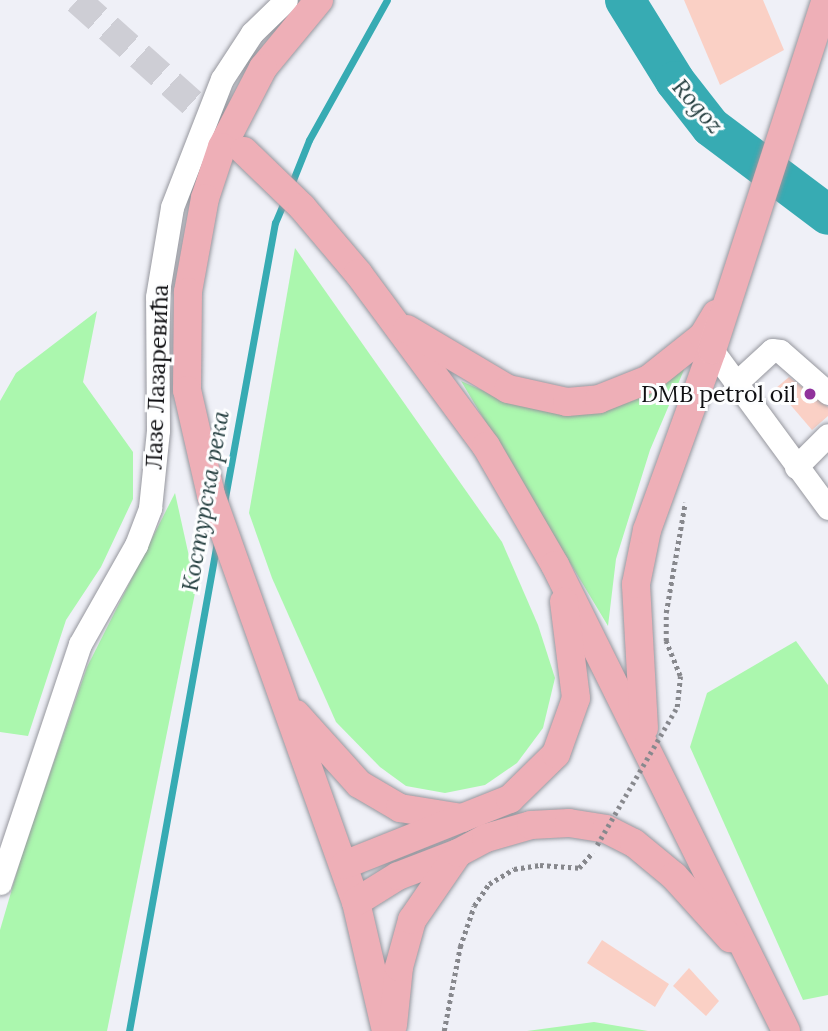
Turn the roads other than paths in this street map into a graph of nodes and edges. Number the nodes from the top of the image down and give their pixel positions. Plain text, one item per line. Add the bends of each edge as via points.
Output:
1 (286, 0) edge
2 (319, 0) edge
3 (824, 18) edge
4 (251, 158) dead end
5 (730, 291) junction
6 (399, 324) junction
7 (712, 350) junction
8 (735, 384) junction
9 (828, 393) edge
10 (828, 435) edge
11 (796, 467) junction
12 (828, 508) edge
13 (555, 565) junction
14 (283, 698) junction
15 (645, 745) junction
16 (465, 818) junction
17 (458, 853) junction
18 (344, 865) junction
19 (0, 883) edge
20 (356, 902) junction
21 (757, 969) junction
22 (386, 1031) edge
23 (392, 1031) edge
24 (786, 1031) edge

1 - 19 street, Лазе Лазаревића via 252,33 222,79 172,207 156,297 158,430 150,508 136,545 80,644
2 - 14 main road via 292,27 241,107 205,198 195,243 185,342 187,390 211,495
3 - 5 main road via 776,146
4 - 6 main road via 302,207
5 - 6 main road via 703,336 675,362 649,379 599,399 567,402 508,389
5 - 7 main road
6 - 13 main road via 486,446
7 - 8 street
7 - 15 main road via 647,530 636,584
8 - 9 street via 772,350 780,351
8 - 11 street
10 - 11 street
11 - 12 street
13 - 15 main road
13 - 16 main road via 575,665 576,698 567,734 550,762 510,799
14 - 16 main road via 338,766 359,784 400,808
14 - 18 main road
15 - 21 main road
16 - 18 main road
17 - 20 main road via 398,876
17 - 21 main road via 486,838 531,825 569,823 606,830 634,843 674,876
17 - 23 main road via 412,920 399,967
18 - 20 main road
20 - 22 main road
21 - 24 main road

